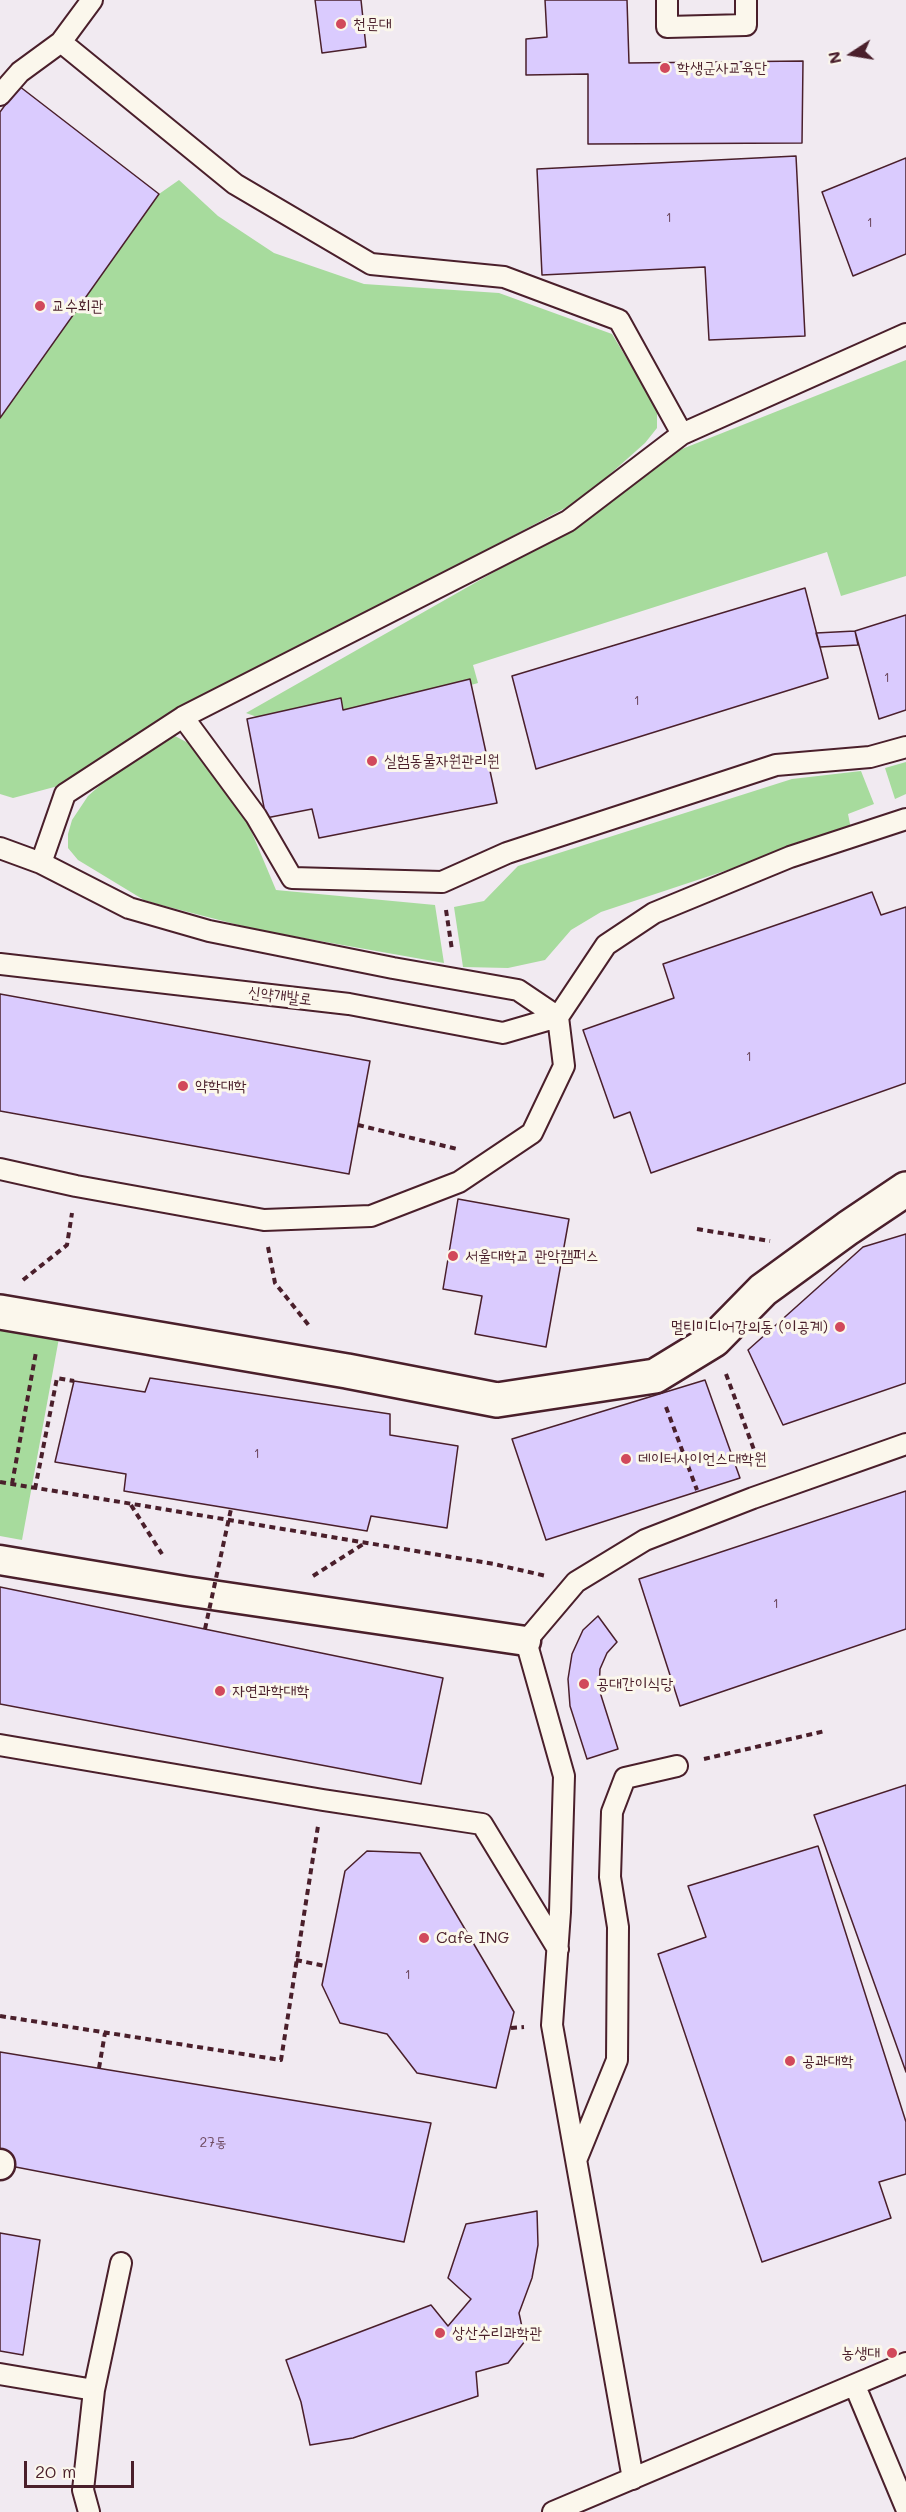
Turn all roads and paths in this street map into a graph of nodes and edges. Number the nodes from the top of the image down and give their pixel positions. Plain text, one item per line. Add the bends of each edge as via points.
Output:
1 (91, 0) edge
2 (667, 0) edge
3 (746, 0) edge
4 (61, 42) junction
5 (0, 95) edge
6 (906, 334) edge
7 (682, 434) junction
8 (183, 717) junction
9 (906, 747) edge
10 (906, 819) edge
11 (0, 848) edge
12 (41, 863) junction
13 (442, 882) junction
14 (0, 964) edge
15 (455, 978) junction
16 (558, 1017) junction
17 (358, 1125) dead end
18 (493, 1157) junction
19 (0, 1169) edge
20 (76, 1186) junction
21 (906, 1189) edge
22 (264, 1220) junction
23 (697, 1229) dead end
24 (819, 1249) junction
25 (8, 1299) edge
26 (41, 1320) junction
27 (714, 1340) junction
28 (346, 1371) junction
29 (655, 1376) junction
30 (74, 1381) dead end
31 (906, 1444) edge
32 (0, 1482) edge
33 (12, 1484) junction
34 (35, 1489) junction
35 (769, 1493) junction
36 (130, 1504) junction
37 (231, 1509) dead end
38 (706, 1516) junction
39 (366, 1543) junction
40 (0, 1560) edge
41 (576, 1582) junction
42 (185, 1591) junction
43 (268, 1604) junction
44 (205, 1629) dead end
45 (526, 1641) junction
46 (825, 1731) dead end
47 (0, 1745) edge
48 (677, 1766) joint
49 (323, 1800) junction
50 (558, 1949) junction
51 (296, 1960) junction
52 (325, 1966) dead end
53 (0, 2016) edge
54 (105, 2033) junction
55 (99, 2068) dead end
56 (577, 2158) junction
57 (121, 2263) dead end
58 (906, 2363) edge
59 (0, 2374) edge
60 (855, 2386) junction
61 (94, 2390) junction
62 (633, 2480) junction
63 (906, 2508) edge
64 (89, 2512) edge
65 (554, 2512) edge

1 - 4 lane
2 - 3 lane via 667,27 746,25
4 - 5 lane via 20,72
4 - 7 lane via 235,184 371,264 504,277 619,320
6 - 7 lane
7 - 8 lane via 568,521
8 - 12 lane via 65,794
8 - 13 lane via 256,816 292,878
9 - 13 lane via 870,757 776,765 507,854
10 - 16 lane via 790,857 654,913 606,945
11 - 12 lane
12 - 15 lane via 129,908 167,921
13 - 15 path
14 - 16 lane, 신약개발로 via 349,1004 503,1033
15 - 16 lane via 518,990
16 - 18 lane via 564,1066 531,1133
17 - 18 path
18 - 22 lane via 459,1182 371,1216
19 - 20 lane
20 - 22 lane
20 - 25 path via 67,1245
21 - 24 street
22 - 28 path via 275,1283
23 - 24 path
24 - 27 street via 763,1290
25 - 26 street
26 - 28 street
26 - 33 path
27 - 29 street
27 - 35 path
28 - 29 street via 497,1400
29 - 38 path
30 - 34 path via 57,1378
31 - 35 lane
32 - 33 path
33 - 34 path
34 - 36 path
35 - 38 lane
36 - 39 path
36 - 42 path
37 - 44 path, bridge
38 - 41 lane via 645,1540
39 - 41 path
39 - 43 path
40 - 42 street
41 - 45 lane
42 - 43 street
43 - 45 street
45 - 50 lane via 564,1776
46 - 48 path
47 - 49 lane
48 - 56 lane via 625,1778 612,1812 610,1877 618,1927 617,2060
49 - 50 lane via 482,1824
49 - 51 path
50 - 56 lane via 552,2025
51 - 52 path
51 - 54 path via 281,2060
53 - 54 path
54 - 55 path
56 - 62 lane
57 - 61 lane
58 - 60 lane
59 - 61 lane
60 - 62 lane
60 - 63 lane
61 - 64 lane via 83,2490
62 - 65 lane

